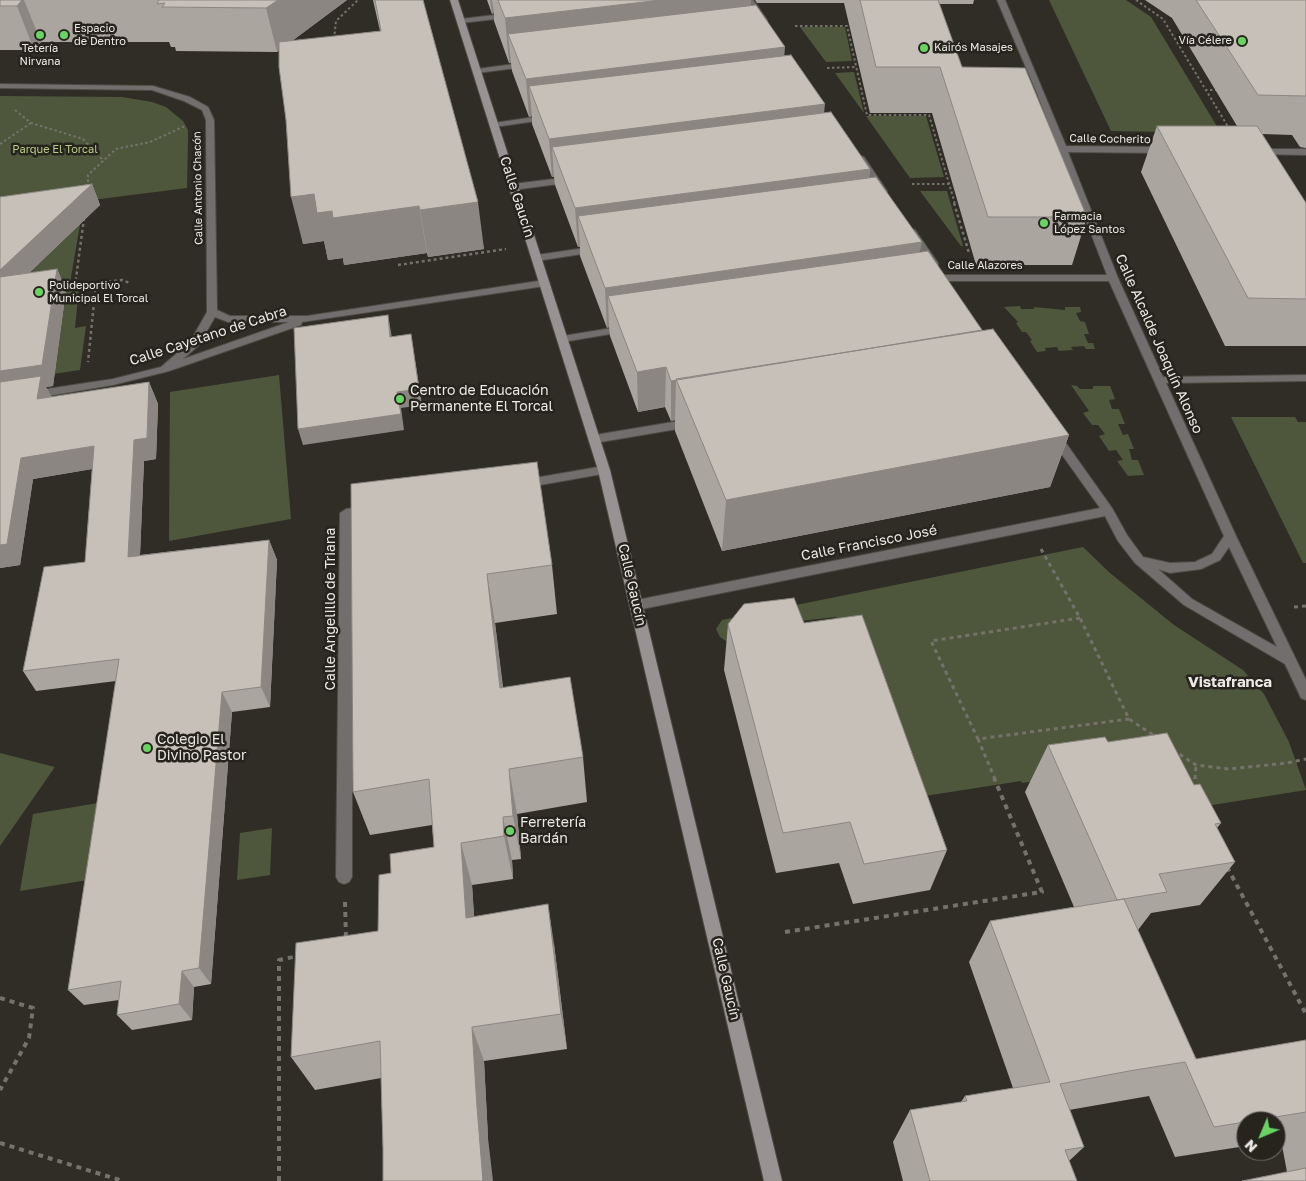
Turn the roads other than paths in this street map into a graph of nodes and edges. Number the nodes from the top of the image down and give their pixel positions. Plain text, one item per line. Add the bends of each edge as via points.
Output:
1 (454, 0) edge
2 (749, 0) edge
3 (1001, 0) edge
4 (520, 14) edge
5 (461, 21) junction
6 (768, 28) edge
7 (538, 63) edge
8 (477, 71) junction
9 (0, 86) edge
10 (556, 116) edge
11 (494, 124) junction
12 (1063, 149) junction
13 (1176, 150) edge
14 (855, 151) edge
15 (1243, 151) edge
16 (1306, 152) edge
17 (584, 178) edge
18 (513, 187) junction
19 (889, 199) edge
20 (906, 223) edge
21 (609, 248) edge
22 (537, 258) junction
23 (1113, 278) junction
24 (947, 282) junction
25 (545, 283) junction
26 (917, 286) edge
27 (212, 312) junction
28 (307, 319) junction
29 (637, 328) edge
30 (563, 339) junction
31 (165, 369) junction
32 (1306, 378) edge
33 (1160, 380) junction
34 (0, 400) edge
35 (704, 420) edge
36 (1047, 425) edge
37 (595, 439) junction
38 (604, 470) junction
39 (513, 485) edge
40 (376, 508) edge
41 (1108, 511) junction
42 (1230, 536) junction
43 (1139, 560) junction
44 (637, 605) junction
45 (1289, 660) junction
46 (1306, 694) edge
47 (344, 877) road end
48 (773, 1181) edge

1 - 5 main road, Calle Gaucín
2 - 6 street
3 - 12 street, Calle Alcalde Joaquín Alonso
4 - 5 street
5 - 8 main road, Calle Gaucín
7 - 8 street
8 - 11 main road, Calle Gaucín
9 - 27 street, Calle Antonio Chacón via 153,88 187,99 205,109 210,120
10 - 11 street
11 - 18 main road, Calle Gaucín
12 - 13 street, Calle Cocherito
12 - 23 street, Calle Alcalde Joaquín Alonso
14 - 19 street
15 - 16 street via 1262,155
17 - 18 street
18 - 22 main road, Calle Gaucín
20 - 24 street
21 - 22 street
22 - 25 main road, Calle Gaucín
23 - 24 street, Calle Alazores via 974,278
23 - 33 street, Calle Alcalde Joaquín Alonso
24 - 26 street, Calle Alazores
25 - 28 street, Calle Cayetano de Cabra
25 - 30 main road, Calle Gaucín
27 - 28 street, Calle Cayetano de Cabra via 228,319
27 - 31 street, Calle Antonio Chacón via 194,344
28 - 31 street, Calle Cayetano de Cabra
29 - 30 street
30 - 37 main road, Calle Gaucín
31 - 34 street, Calle Cayetano de Cabra via 113,382
32 - 33 street
33 - 42 street, Calle Alcalde Joaquín Alonso
35 - 37 street
36 - 41 street
37 - 38 main road, Calle Gaucín
38 - 39 street
38 - 44 main road, Calle Gaucín
40 - 47 street, Calle Angelillo de Triana via 346,513
41 - 43 street via 1122,538
41 - 44 street, Calle Francisco José
42 - 43 street via 1216,557 1197,566 1170,568
42 - 45 street, Calle Alcalde Joaquín Alonso
43 - 45 street via 1188,602
44 - 48 main road, Calle Gaucín
45 - 46 street, Calle Alcalde Joaquín Alonso

